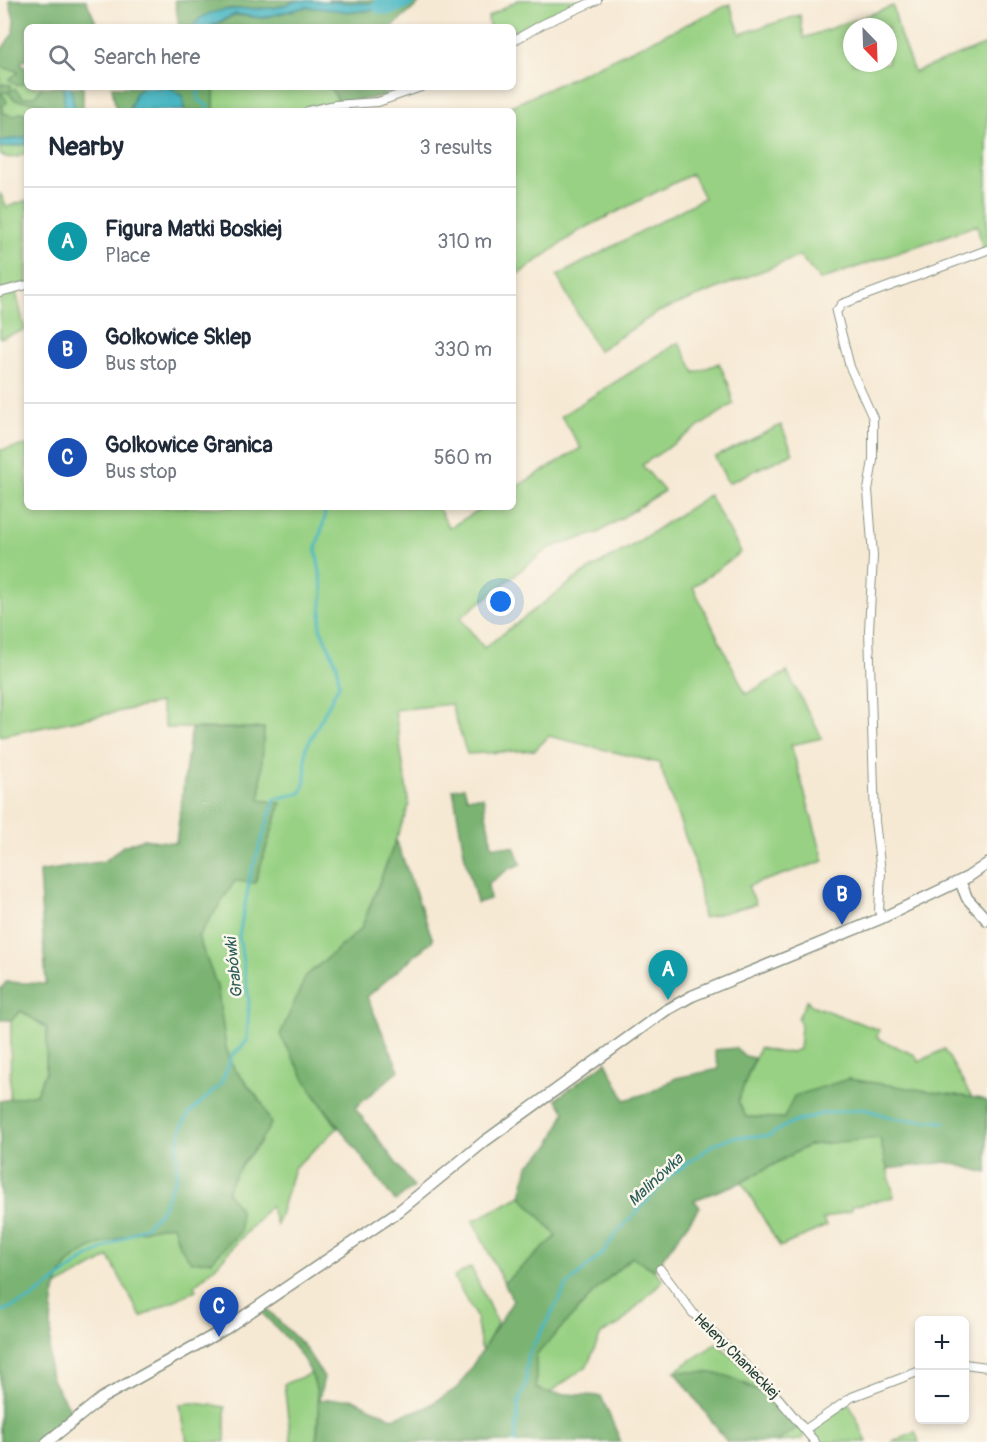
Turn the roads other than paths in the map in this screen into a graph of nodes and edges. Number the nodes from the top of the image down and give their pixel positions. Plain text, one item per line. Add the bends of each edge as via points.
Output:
1 (597, 0) edge
2 (516, 39) edge
3 (412, 90) edge
4 (322, 108) edge
5 (987, 250) edge
6 (24, 286) edge
7 (0, 292) edge
8 (987, 864) edge
9 (960, 881) junction
10 (882, 918) junction
11 (987, 920) edge
12 (660, 1269) dead end
13 (969, 1364) edge
14 (987, 1366) edge
15 (915, 1373) edge
16 (806, 1429) junction
17 (47, 1442) edge
18 (815, 1442) edge

1 - 2 street
3 - 4 street via 378,102
5 - 10 street via 842,304 836,312 850,367 873,418 868,490 873,556 869,630
6 - 7 street
8 - 9 street
9 - 10 street
9 - 11 street via 968,898
10 - 17 street via 692,996 665,1011 485,1141 399,1211 225,1329 102,1398
12 - 16 street, Heleny Chanieckiej via 693,1313
13 - 14 street
15 - 16 street via 852,1397
16 - 18 street, Heleny Chanieckiej

